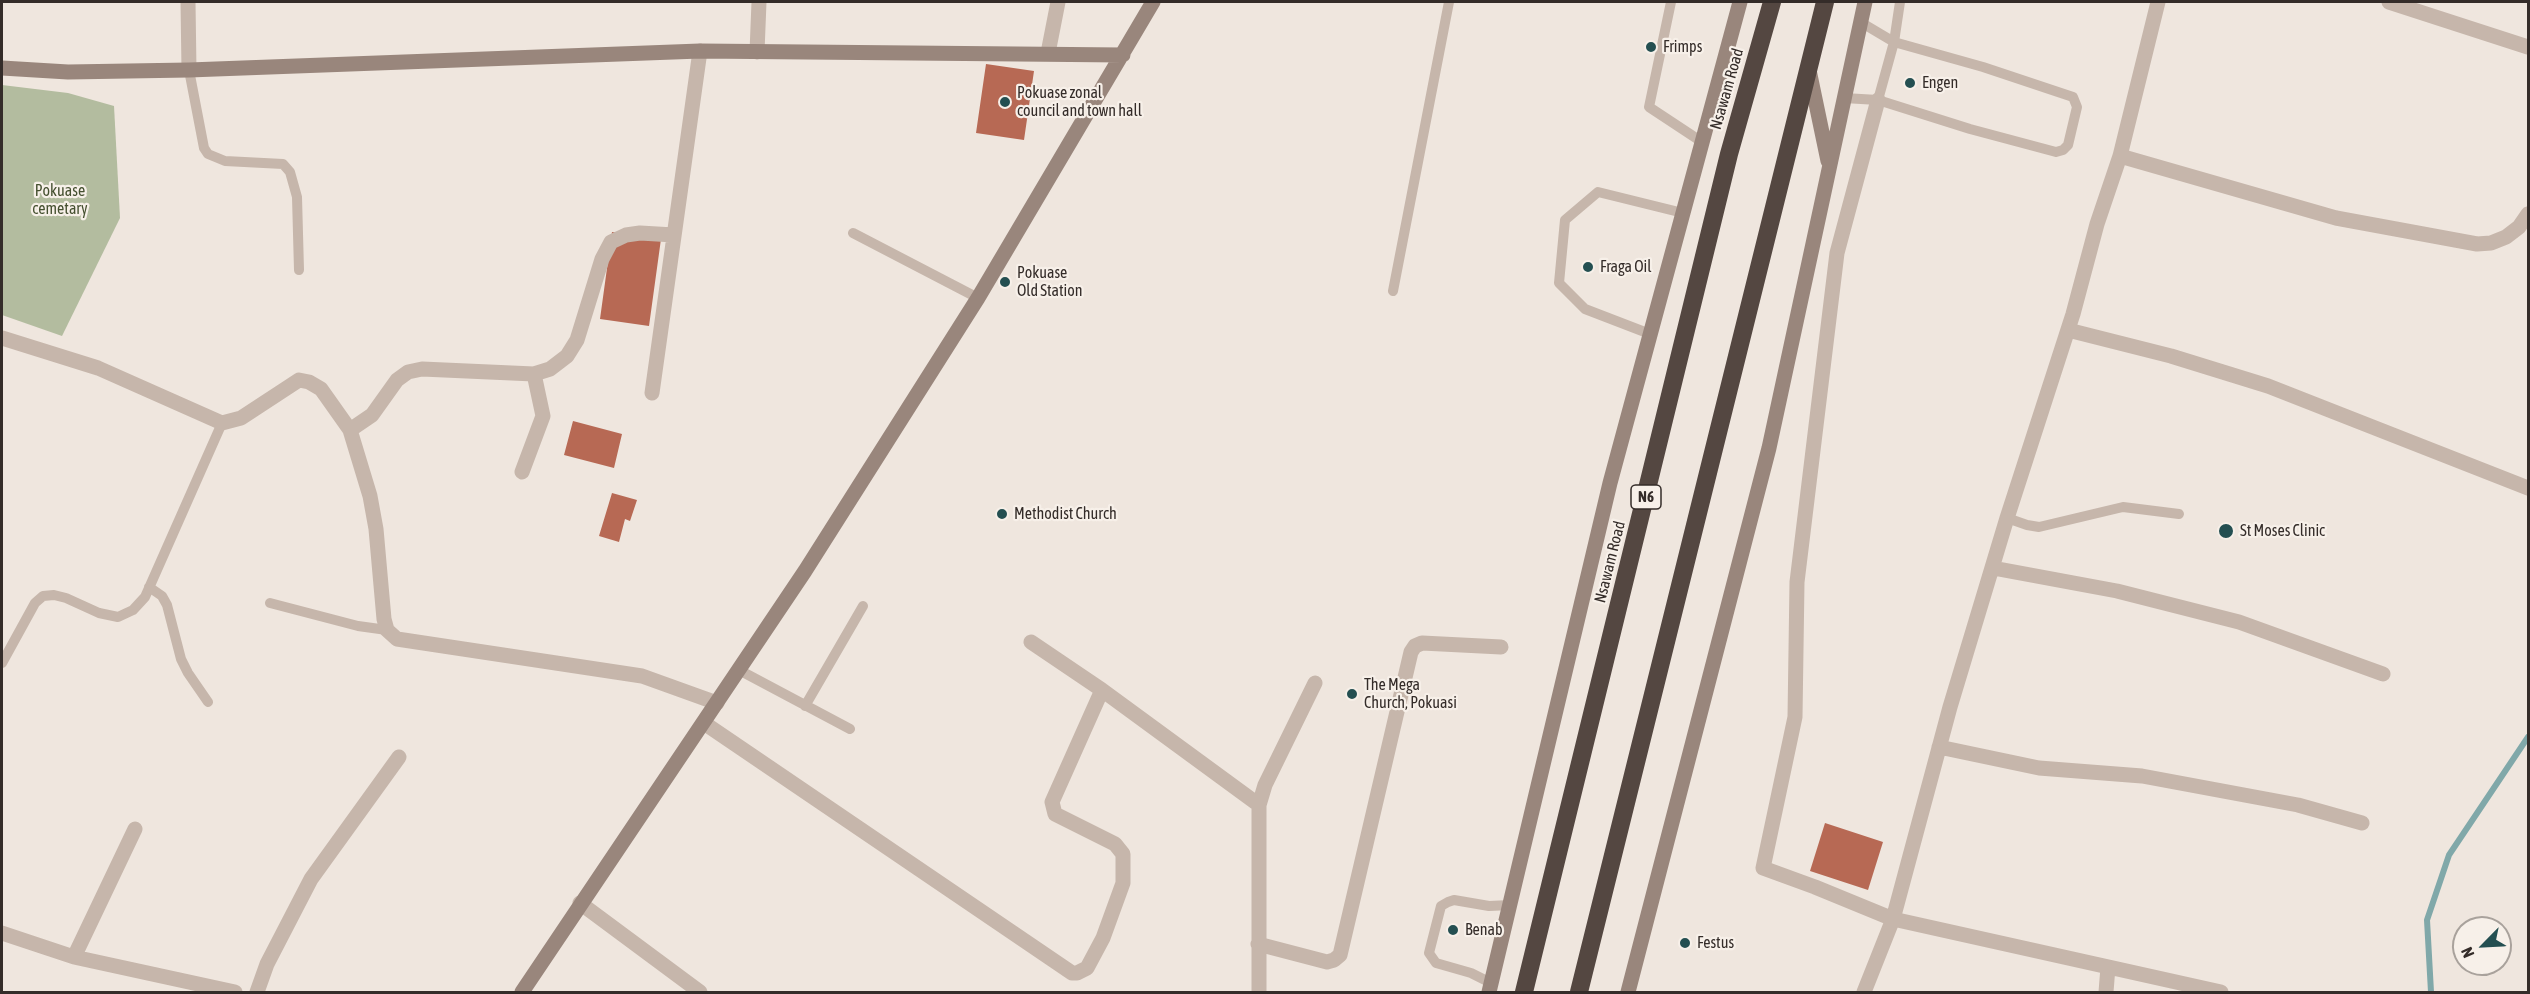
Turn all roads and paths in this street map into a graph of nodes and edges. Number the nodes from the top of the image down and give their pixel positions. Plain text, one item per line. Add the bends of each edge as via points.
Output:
1 (188, 2) edge
2 (759, 2) edge
3 (1058, 2) edge
4 (1153, 2) edge
5 (1449, 2) edge
6 (1671, 2) edge
7 (1740, 2) edge
8 (1772, 2) edge
9 (1825, 2) edge
10 (1865, 2) edge
11 (1900, 2) edge
12 (2158, 2) edge
13 (2393, 2) edge
14 (1862, 23) junction
15 (1894, 42) junction
16 (2529, 47) edge
17 (700, 51) junction
18 (757, 52) junction
19 (1048, 53) junction
20 (1123, 55) junction
21 (2, 68) edge
22 (189, 70) junction
23 (1809, 70) junction
24 (1844, 98) junction
25 (1878, 100) junction
26 (1702, 142) junction
27 (2120, 156) junction
28 (1830, 167) junction
29 (1683, 213) junction
30 (2529, 214) edge
31 (853, 233) dead end
32 (674, 235) junction
33 (299, 270) dead end
34 (1393, 291) dead end
35 (978, 298) junction
36 (2068, 330) junction
37 (1650, 334) junction
38 (2, 338) edge
39 (534, 374) junction
40 (652, 393) dead end
41 (222, 423) junction
42 (350, 430) junction
43 (522, 472) dead end
44 (2529, 488) edge
45 (2179, 514) dead end
46 (2007, 518) junction
47 (1993, 568) junction
48 (149, 587) junction
49 (270, 603) dead end
50 (863, 606) dead end
51 (387, 630) junction
52 (1031, 642) dead end
53 (1501, 647) dead end
54 (2, 663) edge
55 (739, 670) junction
56 (2383, 674) dead end
57 (1315, 683) dead end
58 (1102, 690) junction
59 (208, 702) dead end
60 (717, 703) junction
61 (805, 706) junction
62 (704, 723) junction
63 (850, 729) dead end
64 (1939, 747) junction
65 (399, 757) dead end
66 (1259, 805) junction
67 (2362, 823) dead end
68 (135, 829) dead end
69 (580, 903) junction
70 (1510, 905) junction
71 (1893, 919) junction
72 (2, 933) edge
73 (1258, 944) junction
74 (74, 957) junction
75 (2108, 967) junction
76 (1490, 988) edge
77 (235, 993) edge
78 (257, 993) edge
79 (522, 993) edge
80 (700, 993) edge
81 (1259, 993) edge
82 (1524, 993) edge
83 (1579, 993) edge
84 (1628, 993) edge
85 (1864, 993) edge
86 (2106, 993) edge
87 (2221, 993) edge

1 - 22 street
2 - 18 street
3 - 19 street
4 - 20 street
5 - 34 lane
6 - 26 lane via 1649,107
7 - 26 street
8 - 82 highway, Nsawam Road / N6 via 1729,154
9 - 23 highway
10 - 14 street
11 - 15 lane
12 - 27 street
13 - 16 street
14 - 15 lane
14 - 24 street
15 - 25 lane
15 - 25 lane via 2073,97 2077,107 2068,145 2056,152
17 - 18 street
17 - 22 street
17 - 32 street
18 - 19 street
19 - 20 street
20 - 35 street
21 - 22 street via 68,72
22 - 33 lane via 208,154 225,161 283,164 290,172 297,197
23 - 28 street
23 - 83 highway
24 - 25 lane
24 - 28 street
25 - 71 street via 1837,253 1797,582 1795,717 1762,868
26 - 29 street
27 - 30 street via 2336,218 2477,244 2506,237
27 - 36 street
28 - 84 street via 1769,448
29 - 37 street
29 - 37 lane via 1598,192 1565,220 1558,283 1585,309
31 - 35 lane
32 - 39 street via 640,233 610,242 577,340 567,356 550,369
32 - 40 street
35 - 55 street
36 - 44 street via 2268,386
36 - 46 street
37 - 70 street via 1610,483
38 - 41 street via 98,368
39 - 42 street via 422,369 408,372 397,380 372,415
39 - 43 street via 543,416
41 - 42 street via 241,418 299,380 321,390
41 - 48 lane
42 - 51 street via 370,496
45 - 46 lane via 2123,507 2039,527
46 - 47 street
47 - 56 street via 2117,591 2239,622
47 - 64 street
48 - 54 lane via 133,610 118,617 66,598 44,596 35,603
48 - 59 lane via 162,596 181,659
49 - 51 lane via 358,627
50 - 61 lane
51 - 60 street via 397,639 412,643 642,676
52 - 58 street
53 - 73 street via 1422,643 1411,652 1340,956 1327,962
55 - 60 street
55 - 61 lane
57 - 66 street
58 - 62 street via 1052,802 1055,814 1115,844 1123,854 1123,883 1103,938 1087,968 1077,974
58 - 66 street
60 - 62 street
61 - 63 lane
62 - 69 street
64 - 67 street via 2039,768 2142,776 2298,805
64 - 71 street
65 - 78 street via 311,879 267,964
66 - 73 street
68 - 74 street
69 - 79 street
69 - 80 street
70 - 76 street
70 - 76 lane via 1454,900 1441,906 1429,953 1436,963 1472,973
71 - 75 street
71 - 85 street
72 - 74 street
73 - 81 street
74 - 77 street
75 - 86 street
75 - 87 street

